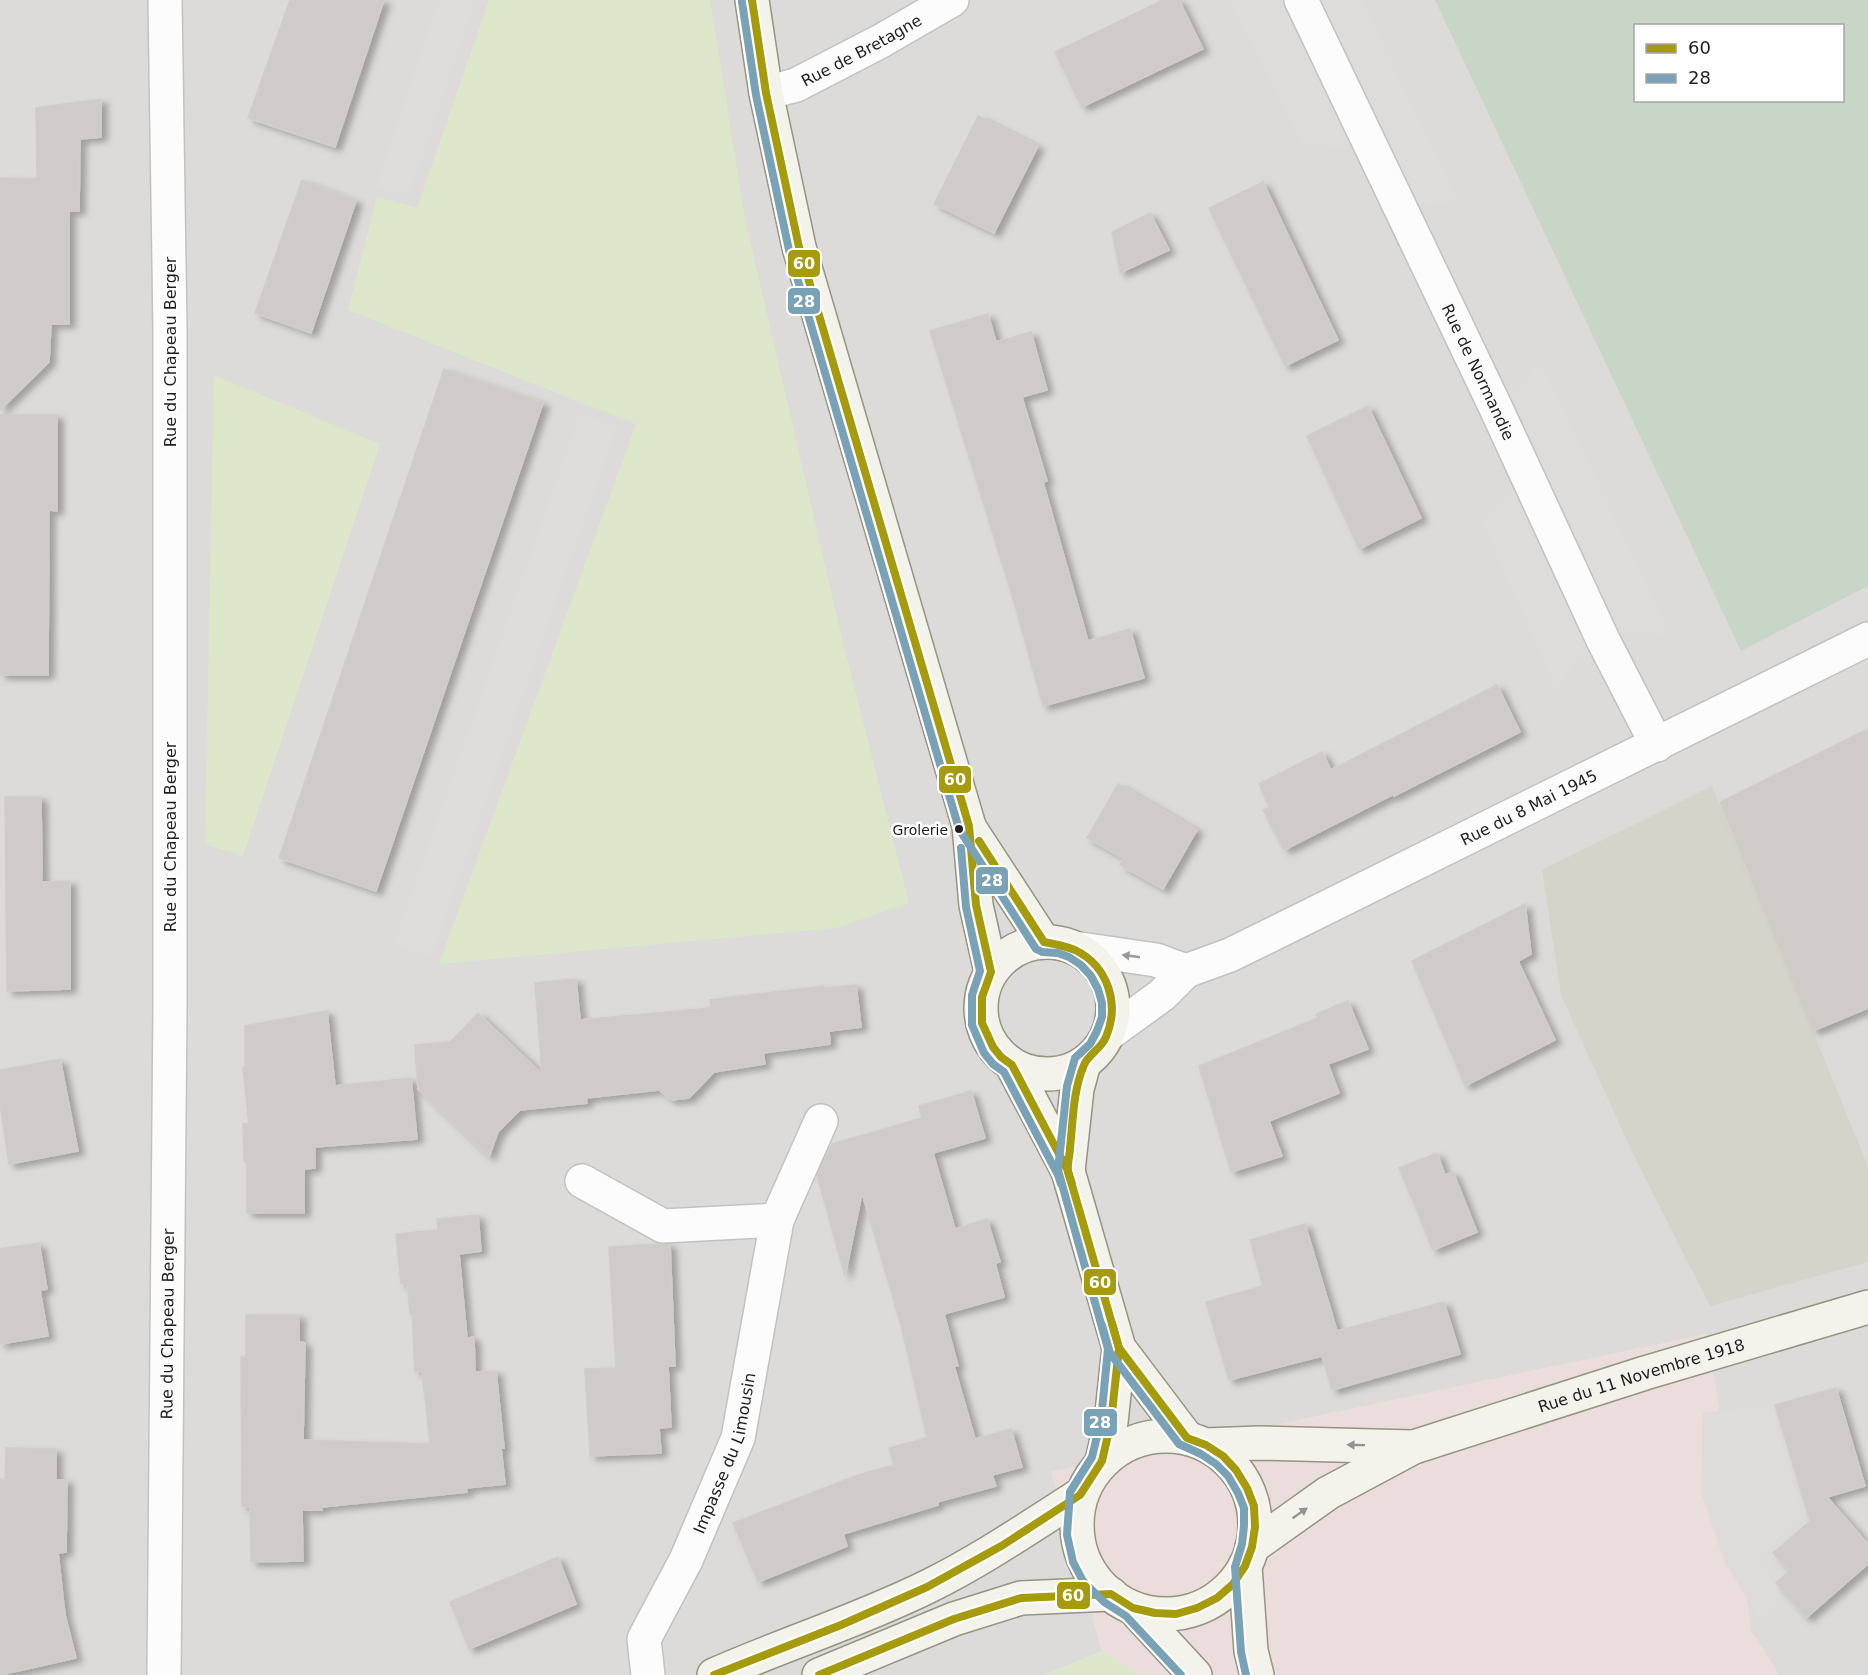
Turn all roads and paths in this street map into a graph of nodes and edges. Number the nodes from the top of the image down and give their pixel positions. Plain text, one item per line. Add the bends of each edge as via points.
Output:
1 (165, 0) edge
2 (752, 0) edge
3 (952, 0) edge
4 (1301, 0) edge
5 (766, 93) junction
6 (1868, 639) edge
7 (1657, 745) junction
8 (969, 826) junction
9 (1059, 945) junction
10 (1186, 971) junction
11 (991, 972) junction
12 (1107, 1035) junction
13 (1084, 1063) junction
14 (1012, 1065) junction
15 (821, 1121) dead end
16 (1068, 1171) junction
17 (582, 1181) dead end
18 (777, 1220) junction
19 (1868, 1308) edge
20 (1119, 1348) junction
21 (1197, 1442) junction
22 (1414, 1447) junction
23 (1102, 1461) junction
24 (1080, 1495) junction
25 (1249, 1557) junction
26 (1122, 1601) junction
27 (164, 1675) edge
28 (648, 1675) edge
29 (714, 1675) edge
30 (819, 1675) edge
31 (1195, 1675) edge
32 (1257, 1675) edge

1 - 27 street, Rue du Chapeau Berger via 170,330 170,1007
2 - 5 street
3 - 5 street, Rue de Bretagne via 796,85
4 - 7 street, Rue de Normandie via 1603,640
5 - 8 street via 799,247
6 - 7 street, Rue du 8 Mai 1945
7 - 10 street, Rue du 8 Mai 1945 via 1281,930
8 - 9 street
8 - 11 street via 976,904
10 -> 9 street via 1156,960
9 - 11 street via 1029,945 1001,960
9 - 12 street via 1088,957 1108,985 1112,1018
10 - 12 street, Rue du 8 Mai 1945
11 - 14 street via 982,997 982,1023 993,1047
12 - 13 street via 1098,1051
13 - 14 street via 1048,1075 1029,1073
13 - 16 street via 1077,1089
14 - 16 street
15 - 18 street, Impasse du Limousin
16 - 20 street
17 - 18 street via 663,1226
18 - 28 street, Impasse du Limousin via 738,1438 686,1560 644,1639
19 - 22 street, Rue du 11 Novembre 1918 via 1645,1373
20 - 21 street
20 - 23 street via 1111,1422
22 -> 21 street, Rue du 11 Novembre 1918
21 - 23 street via 1167,1435 1148,1437 1123,1446
21 - 25 street via 1223,1456 1247,1488 1254,1506 1255,1527
25 -> 22 street, Rue du 11 Novembre 1918 via 1328,1493
23 - 24 street
24 - 26 street via 1077,1533 1083,1558 1091,1574
24 - 29 street via 1003,1545 927,1587
25 - 26 street via 1233,1584 1197,1608 1176,1614 1155,1613
25 - 32 street via 1251,1651
26 - 30 street via 1021,1598 954,1619
26 - 31 street

